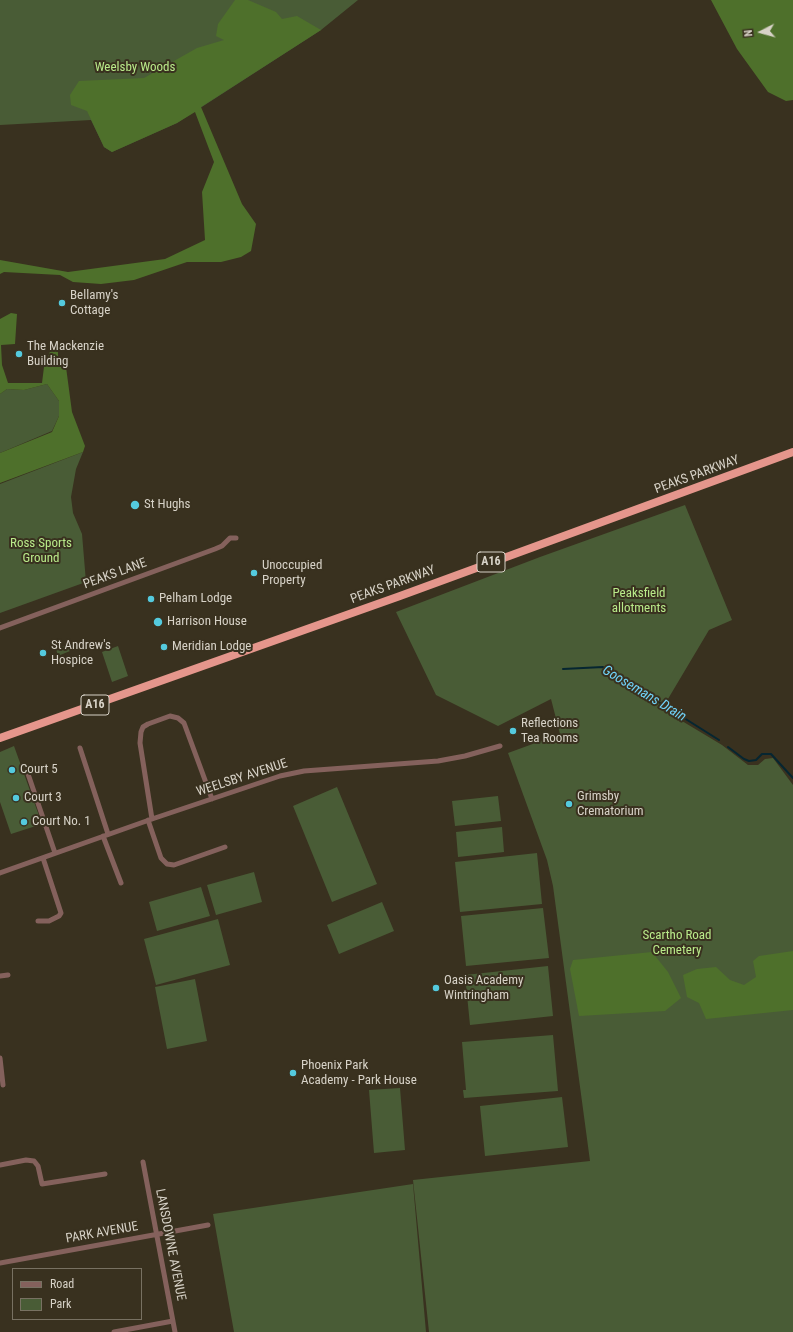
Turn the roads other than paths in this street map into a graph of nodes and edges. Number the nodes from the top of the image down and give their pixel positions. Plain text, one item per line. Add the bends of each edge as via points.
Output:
1 (793, 452) edge
2 (236, 538) dead end
3 (0, 628) edge
4 (0, 738) edge
5 (500, 746) dead end
6 (80, 748) dead end
7 (27, 770) dead end
8 (212, 799) junction
9 (150, 819) junction
10 (106, 835) junction
11 (225, 847) dead end
12 (55, 853) junction
13 (42, 858) junction
14 (0, 873) edge
15 (121, 883) dead end
16 (38, 921) dead end
17 (8, 975) dead end
18 (0, 976) edge
19 (0, 1058) edge
20 (3, 1085) dead end
21 (143, 1162) dead end
22 (0, 1165) edge
23 (105, 1174) dead end
24 (208, 1225) dead end
25 (156, 1235) junction
26 (0, 1263) edge
27 (173, 1321) junction
28 (114, 1332) edge
29 (175, 1332) edge

1 - 4 highway, PEAKS PARKWAY / A16 via 400,596
2 - 3 street, PEAKS LANE via 230,538 215,549
5 - 8 street, WEELSBY AVENUE via 438,762 304,771 280,776
6 - 10 street
7 - 12 street
8 - 9 street, WEELSBY AVENUE
8 - 9 street via 184,723 170,716 148,724 141,732 140,743
9 - 10 street, WEELSBY AVENUE
9 - 11 street via 161,858 167,864 174,865
10 - 12 street, WEELSBY AVENUE
10 - 15 street
12 - 13 street, WEELSBY AVENUE
13 - 14 street, WEELSBY AVENUE
13 - 16 street via 61,913 49,921
17 - 18 street
19 - 20 street
21 - 25 street, LANSDOWNE AVENUE
22 - 23 street via 34,1161 38,1166 42,1184
24 - 25 street, PARK AVENUE
25 - 26 street, PARK AVENUE
25 - 27 street, LANSDOWNE AVENUE
27 - 28 street
27 - 29 street, LANSDOWNE AVENUE

